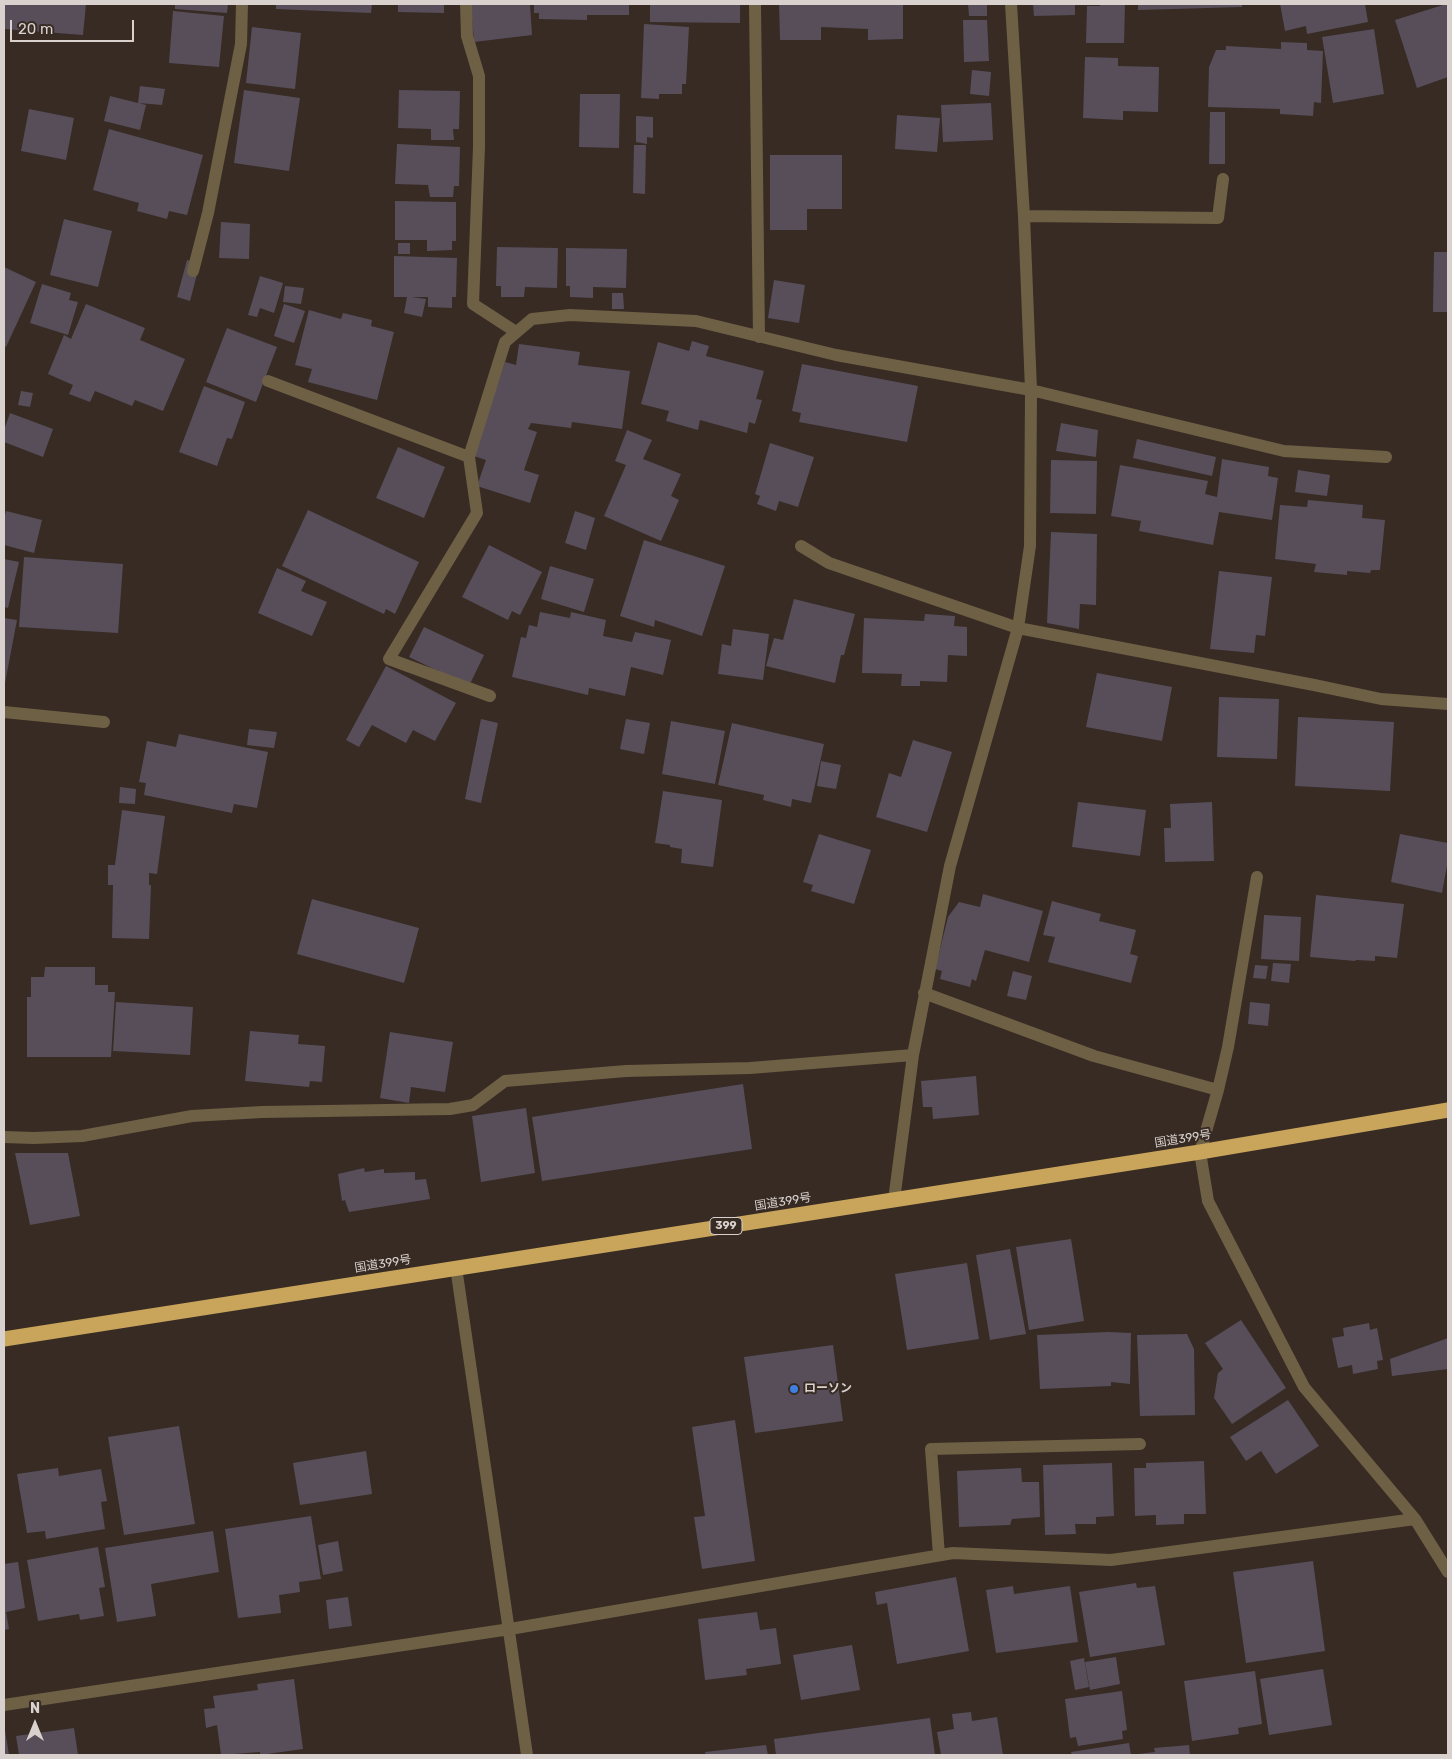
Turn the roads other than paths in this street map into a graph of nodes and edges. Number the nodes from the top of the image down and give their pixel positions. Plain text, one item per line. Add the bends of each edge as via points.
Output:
1 (242, 4) edge
2 (466, 4) edge
3 (755, 4) edge
4 (1010, 4) edge
5 (1223, 179) dead end
6 (1024, 216) junction
7 (193, 271) dead end
8 (516, 332) junction
9 (759, 336) junction
10 (268, 381) dead end
11 (1031, 390) junction
12 (469, 456) junction
13 (1386, 457) dead end
14 (800, 546) dead end
15 (1018, 628) junction
16 (490, 696) dead end
17 (1448, 704) edge
18 (4, 712) edge
19 (104, 722) dead end
20 (1257, 877) dead end
21 (924, 993) junction
22 (913, 1055) junction
23 (1218, 1090) junction
24 (1448, 1110) edge
25 (4, 1137) edge
26 (1200, 1152) junction
27 (894, 1200) junction
28 (456, 1267) junction
29 (4, 1339) edge
30 (1140, 1444) dead end
31 (1415, 1519) junction
32 (939, 1555) junction
33 (1448, 1572) edge
34 (510, 1629) junction
35 (4, 1705) edge
36 (527, 1755) edge

1 - 7 street via 241,44 208,213
2 - 8 street via 467,36 480,76 473,304
3 - 9 street
4 - 6 street
5 - 6 street via 1218,218
6 - 11 street
8 - 9 street via 532,319 570,314 696,321
8 - 12 street via 505,342
9 - 11 street via 836,355
10 - 12 street
11 - 13 street via 1284,451
11 - 15 street via 1030,546
12 - 16 street via 477,513 389,659
14 - 15 street via 829,563
15 - 17 street via 1381,699
15 - 21 street via 950,866
18 - 19 street
20 - 23 street
21 - 22 street
21 - 23 street via 1094,1056
22 - 25 street via 750,1068 626,1071 505,1081 473,1105 450,1109 192,1116 82,1136
22 - 27 street
23 - 26 street
24 - 26 highway, 国道399号 / 399
26 - 27 highway, 国道399号 / 399
26 - 31 street via 1208,1201 1304,1387
27 - 28 highway, 国道399号 / 399
28 - 29 highway, 国道399号 / 399
28 - 34 street
30 - 32 street via 931,1449
31 - 32 street via 1110,1560
31 - 33 street
32 - 34 street
34 - 35 street
34 - 36 street

